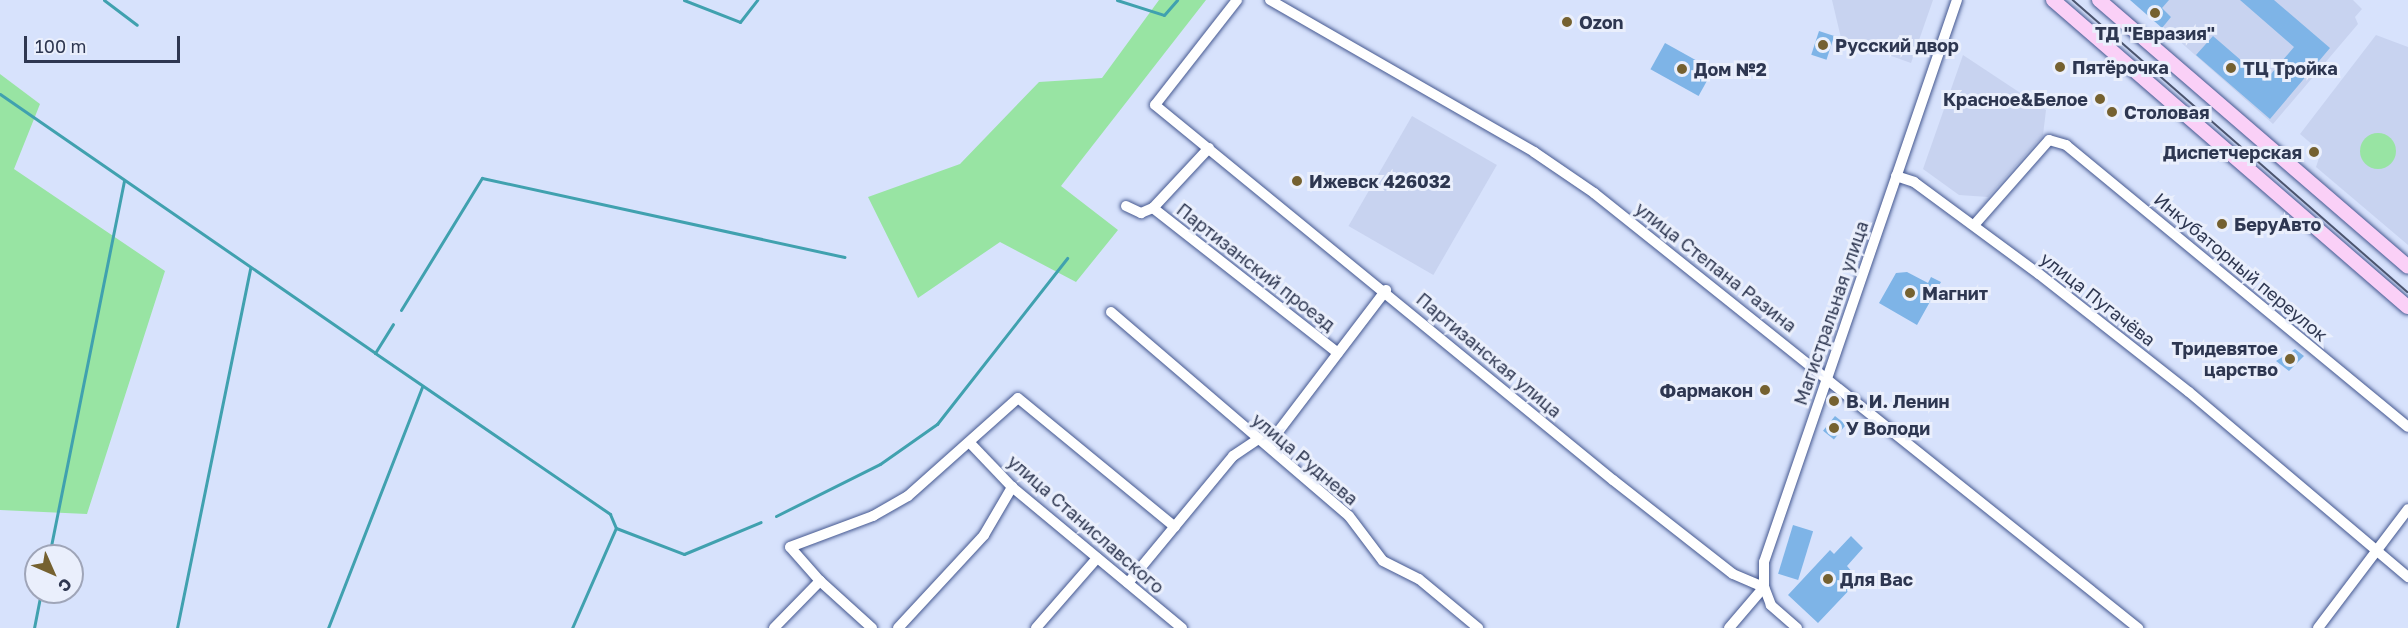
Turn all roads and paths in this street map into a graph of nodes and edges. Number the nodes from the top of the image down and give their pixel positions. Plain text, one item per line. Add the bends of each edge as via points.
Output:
1 (1237, 0) edge
2 (1270, 0) edge
3 (1957, 0) edge
4 (2053, 0) edge
5 (2099, 0) edge
6 (1209, 148) junction
7 (1896, 176) junction
8 (1126, 206) dead end
9 (1154, 208) junction
10 (1975, 224) junction
11 (2408, 267) edge
12 (1386, 290) junction
13 (2408, 307) edge
14 (1111, 312) dead end
15 (1338, 353) junction
16 (1825, 375) junction
17 (2408, 427) edge
18 (1257, 440) junction
19 (970, 443) junction
20 (1268, 445) junction
21 (1012, 487) junction
22 (2408, 509) edge
23 (1175, 527) junction
24 (2376, 550) junction
25 (1097, 558) junction
26 (2408, 577) edge
27 (820, 581) junction
28 (1128, 583) junction
29 (1764, 587) junction
30 (1040, 627) edge
31 (774, 628) edge
32 (872, 628) edge
33 (898, 628) edge
34 (1182, 628) edge
35 (1478, 628) edge
36 (1729, 628) edge
37 (1797, 628) edge
38 (2138, 628) edge
39 (2318, 628) edge

1 - 6 street, Партизанская улица via 1155,105
2 - 16 street, улица Степана Разина via 1543,158 1594,193
3 - 7 street, Магистральная улица
4 - 13 main road
5 - 11 main road
6 - 9 street
6 - 12 street, Партизанская улица
7 - 10 street, улица Пугачёва via 1914,182
7 - 16 street, Магистральная улица
8 - 9 street via 1142,213
9 - 15 street, Партизанский проезд
10 - 17 street, Инкубаторный переулок via 2049,140 2066,145
10 - 24 street, улица Пугачёва via 2189,392
12 - 15 street, Партизанский проезд
12 - 29 street, Партизанская улица via 1641,502 1733,574
14 - 18 street, улица Руднева
15 - 20 street, Партизанский проезд
16 - 29 street, Магистральная улица via 1764,562
16 - 38 street, улица Степана Разина
18 - 20 street, улица Руднева
18 - 23 street via 1233,456
19 - 21 street, улица Станиславского
19 - 23 street via 1018,398
19 - 27 street via 920,488 873,516 790,547
20 - 35 street, улица Руднева via 1349,516 1383,561 1419,579
21 - 25 street, улица Станиславского
21 - 33 street via 984,535
22 - 24 street
23 - 28 street
24 - 26 street, улица Пугачёва
24 - 39 street
25 - 28 street, улица Станиславского
25 - 30 street
27 - 31 street
27 - 32 street
28 - 34 street, улица Станиславского
29 - 36 street
29 - 37 street via 1771,605

